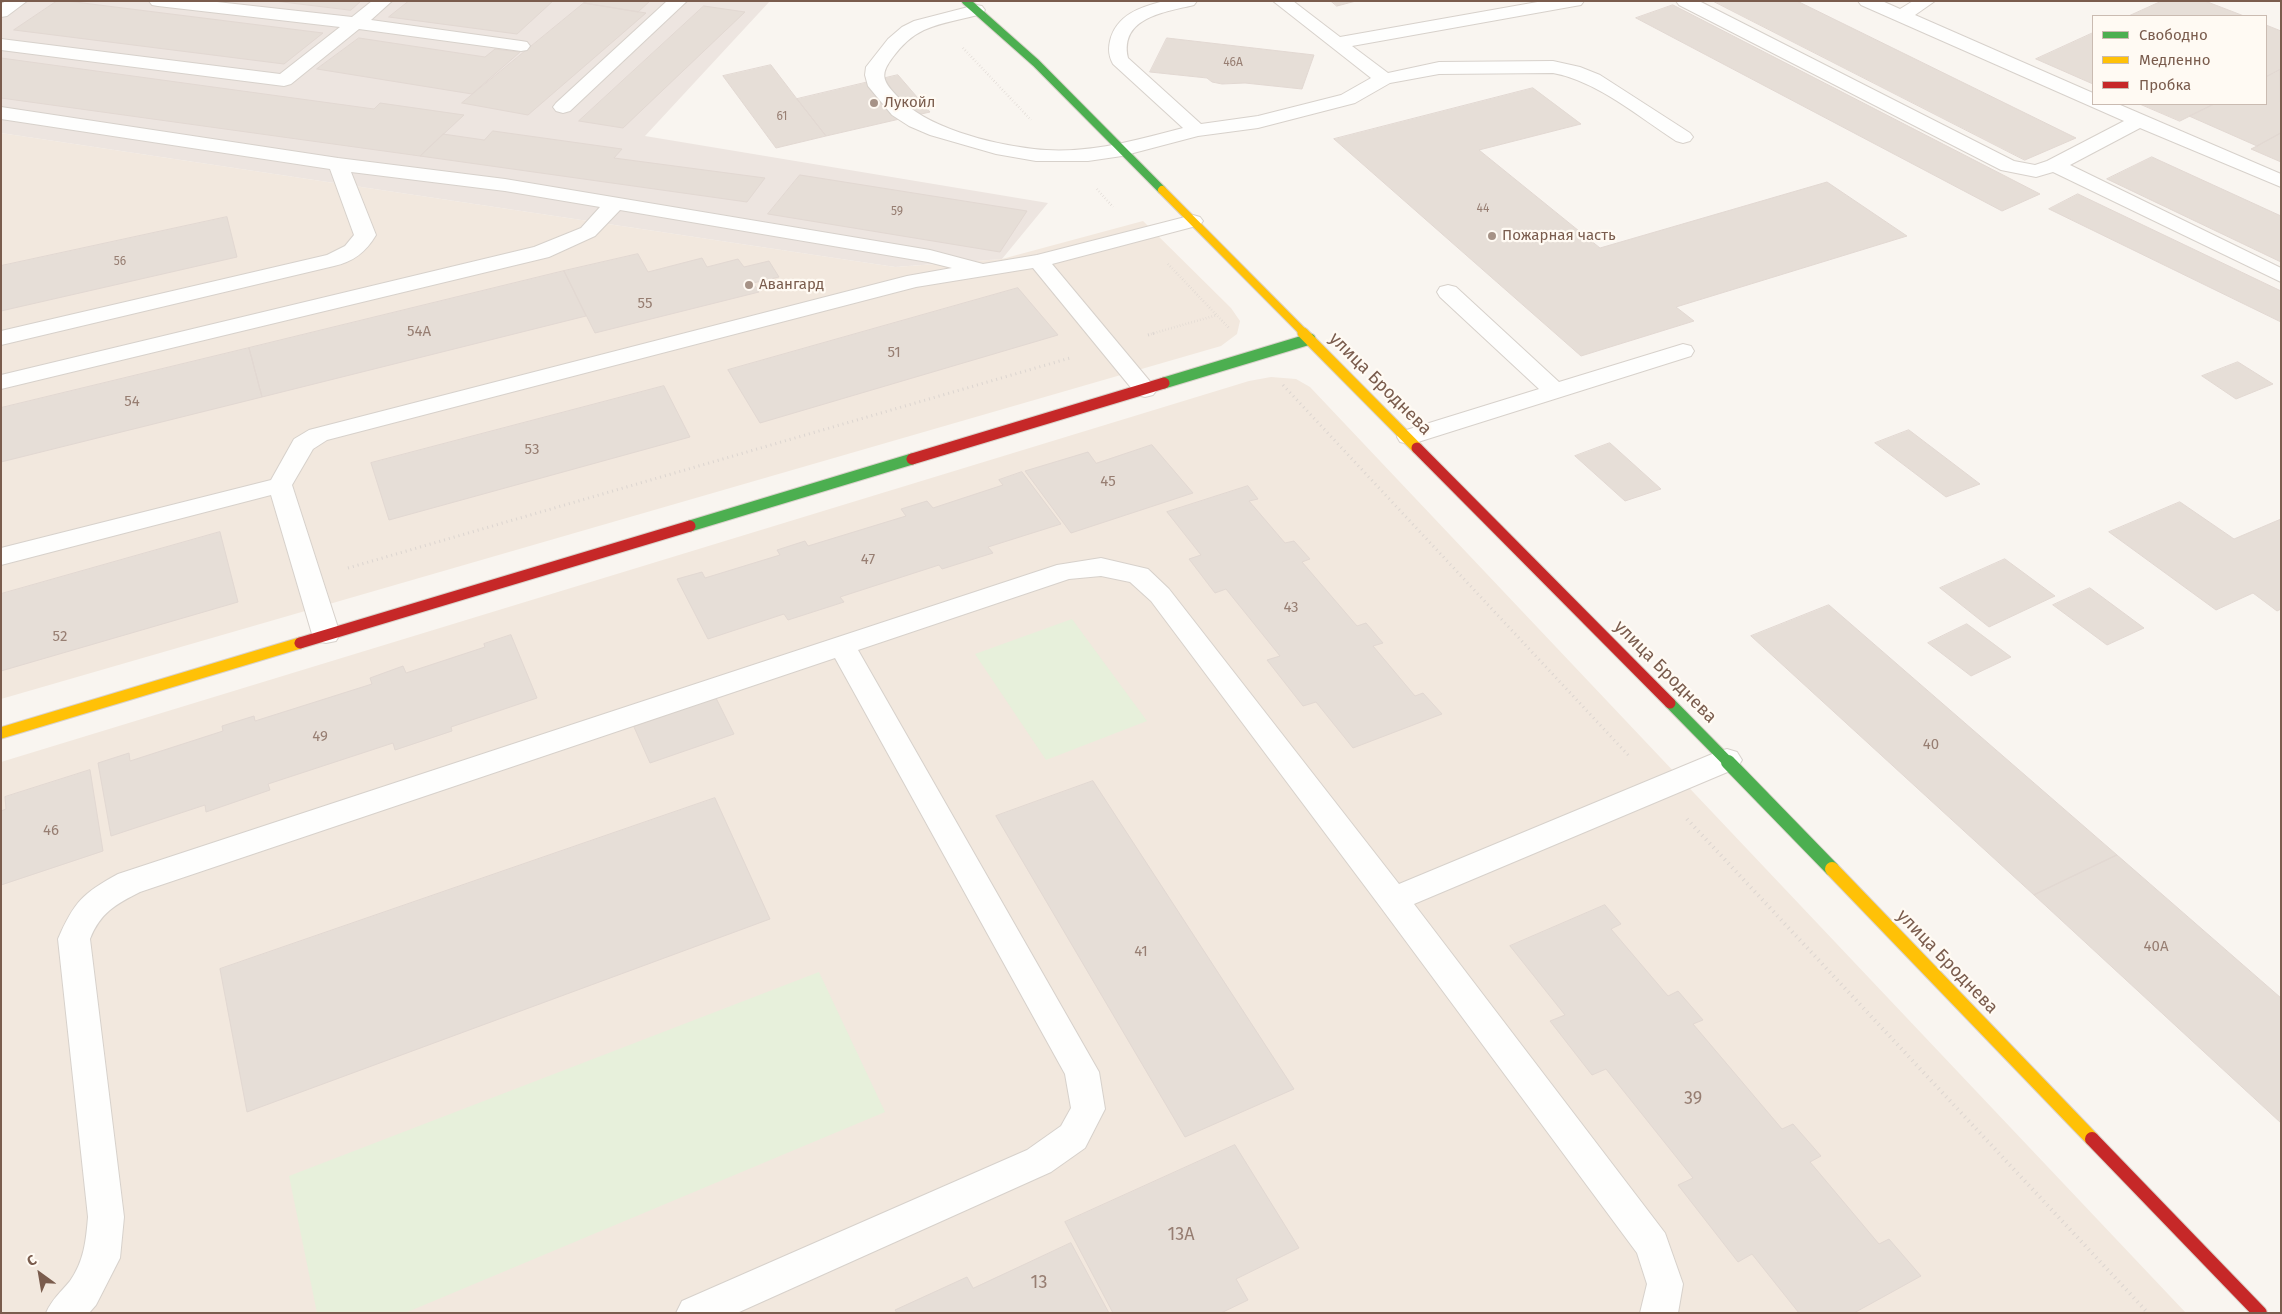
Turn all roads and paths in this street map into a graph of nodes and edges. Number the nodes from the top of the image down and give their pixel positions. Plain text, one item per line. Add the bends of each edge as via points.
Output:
1 (18, 1) edge
2 (158, 1) edge
3 (383, 1) edge
4 (678, 1) edge
5 (1188, 1) edge
6 (1282, 1) edge
7 (1575, 1) edge
8 (1685, 1) edge
9 (1866, 1) edge
10 (1926, 1) edge
11 (971, 6) edge
12 (1, 12) edge
13 (1902, 16) junction
14 (356, 23) junction
15 (957, 42) dead end
16 (1337, 42) junction
17 (1, 44) edge
18 (521, 46) dead end
19 (1384, 79) junction
20 (2092, 100) edge
21 (2104, 105) edge
22 (563, 107) dead end
23 (1, 113) edge
24 (2140, 120) junction
25 (1196, 130) junction
26 (1683, 137) dead end
27 (1122, 150) junction
28 (1064, 155) junction
29 (338, 164) junction
30 (2054, 165) junction
31 (2281, 181) edge
32 (615, 203) junction
33 (1193, 220) junction
34 (1140, 234) junction
35 (1038, 261) junction
36 (982, 270) junction
37 (2281, 276) edge
38 (1448, 292) dead end
39 (1217, 315) junction
40 (1, 338) edge
41 (1310, 339) junction
42 (1108, 346) junction
43 (1683, 351) dead end
44 (1255, 356) junction
45 (1, 382) edge
46 (1145, 390) junction
47 (1555, 391) junction
48 (1409, 437) junction
49 (280, 485) junction
50 (1, 557) edge
51 (309, 579) junction
52 (326, 634) junction
53 (842, 646) junction
54 (1, 733) edge
55 (1727, 760) junction
56 (1659, 789) junction
57 (1393, 900) junction
58 (66, 1313) edge
59 (695, 1313) edge
60 (1659, 1313) edge
61 (2148, 1313) edge
62 (2260, 1313) edge

1 - 12 lane
2 - 14 lane
3 - 14 lane
4 - 22 lane
5 - 25 lane via 1137,16 1126,24 1120,34 1117,54
6 - 16 lane
7 - 16 lane
8 - 30 lane via 2008,166 2036,170
9 - 13 lane
10 - 13 lane
11 - 27 main road, улица Броднева via 1036,63
11 - 28 lane via 920,25 894,43 875,67 877,86 899,111 937,131 1004,150
13 - 20 lane
14 - 17 lane via 284,80
14 - 18 lane
15 - 28 path
16 - 19 lane
19 - 25 lane via 1348,98 1258,122
19 - 26 lane via 1439,68 1553,67 1574,71 1593,78
21 - 24 lane
23 - 29 lane
24 - 30 lane
24 - 31 lane
25 - 27 lane
27 - 28 lane
27 - 33 main road, улица Броднева
28 - 34 path
29 - 32 lane
29 - 40 lane via 365,235 361,244 350,253 334,260
30 - 37 lane
32 - 36 lane via 930,256
32 - 45 lane via 588,232 541,252
33 - 34 lane
33 - 41 main road, улица Броднева
34 - 35 lane
34 - 39 path
35 - 36 lane
35 - 42 lane
36 - 49 lane via 915,281 318,435 303,444
38 - 47 lane
39 - 42 path
39 - 44 path
41 - 44 main road
41 - 48 main road, улица Броднева
42 - 46 lane
42 - 51 path
43 - 47 lane
44 - 46 main road
44 - 56 path
46 - 52 main road
47 - 48 lane
48 - 55 main road, улица Броднева
49 - 50 lane
49 - 51 lane
51 - 52 lane
52 - 54 main road
53 - 57 lane via 1066,571 1101,567 1138,575 1160,596
53 - 58 lane via 129,883 103,897 83,917 74,939 106,1217 102,1258 83,1293
53 - 59 lane via 1082,1072 1088,1110 1073,1137 1039,1161
55 - 56 lane
55 - 62 main road, улица Броднева
56 - 57 lane
56 - 61 path
57 - 60 lane via 1652,1244 1665,1284

